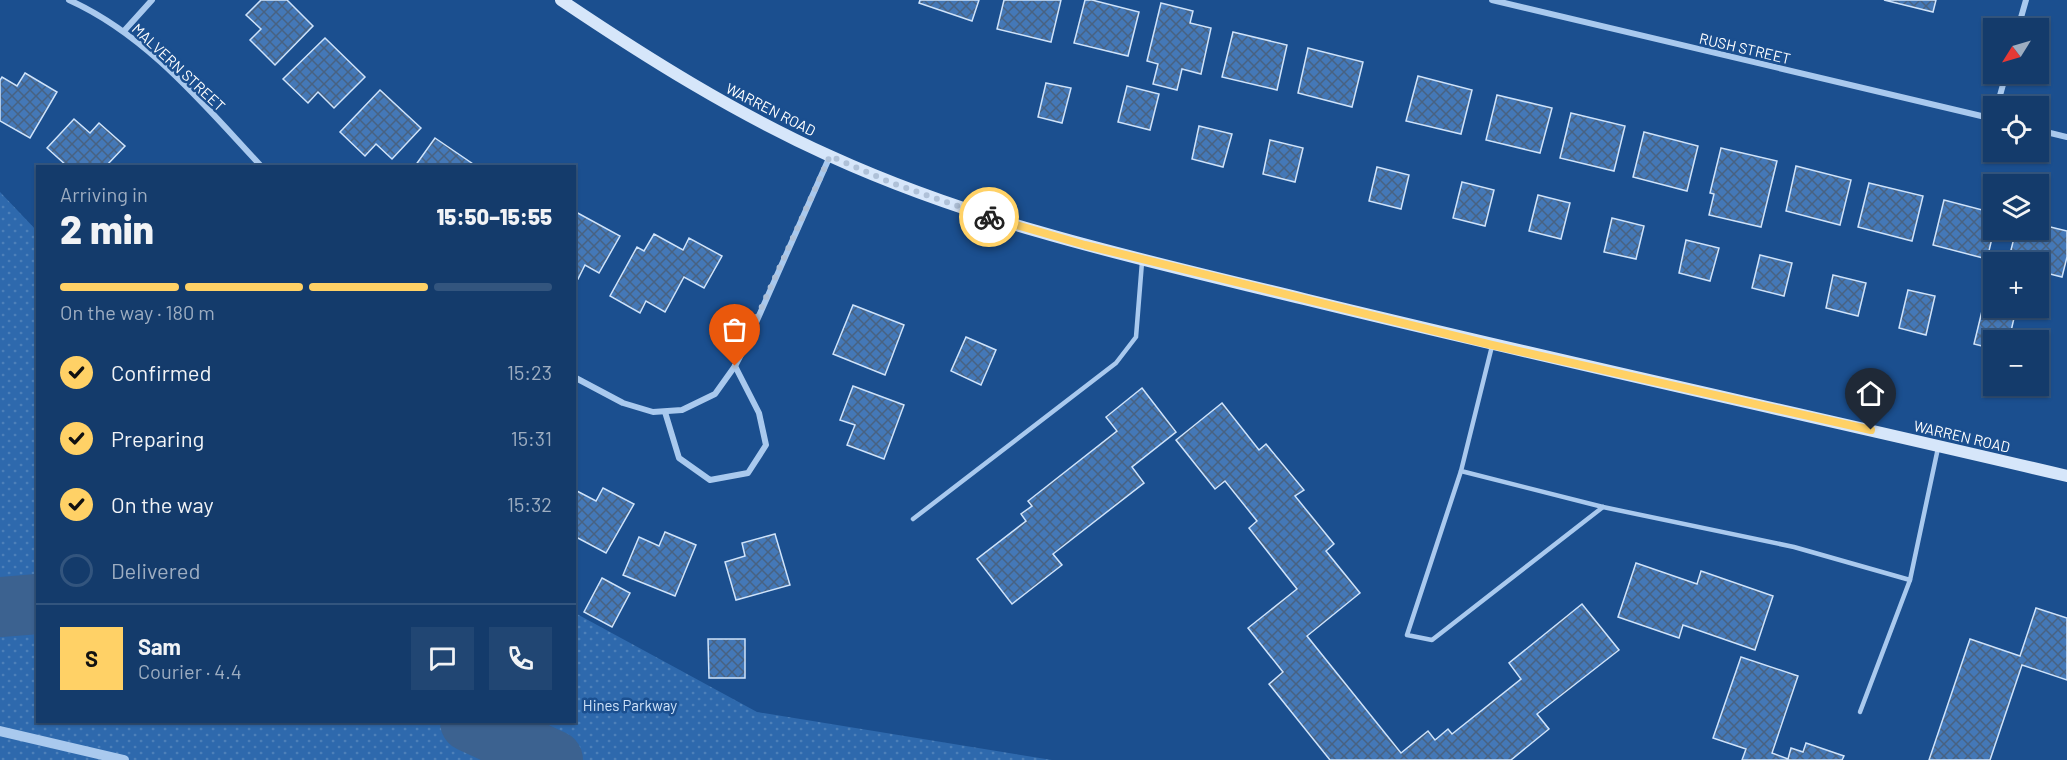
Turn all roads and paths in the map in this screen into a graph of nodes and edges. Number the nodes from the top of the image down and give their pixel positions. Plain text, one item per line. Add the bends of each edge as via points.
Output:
1 (69, 0) edge
2 (152, 0) edge
3 (561, 0) edge
4 (1492, 0) edge
5 (2026, 0) edge
6 (2021, 18) edge
7 (124, 31) junction
8 (1983, 116) edge
9 (2049, 132) edge
10 (2067, 136) edge
11 (830, 156) junction
12 (260, 165) edge
13 (1142, 259) junction
14 (1492, 345) junction
15 (735, 366) junction
16 (576, 378) edge
17 (665, 412) junction
18 (1938, 446) junction
19 (1461, 471) junction
20 (2067, 476) edge
21 (1603, 507) junction
22 (913, 519) dead end
23 (1910, 580) junction
24 (1860, 712) dead end
25 (0, 731) edge
26 (124, 760) edge

1 - 7 street, MALVERN STREET
2 - 7 street
3 - 11 main road, WARREN ROAD via 644,56 731,107
4 - 8 street, RUSH STREET
5 - 6 street
7 - 12 street, MALVERN STREET via 188,88
9 - 10 street
11 - 13 main road, WARREN ROAD via 964,209
11 - 15 street
13 - 14 main road, WARREN ROAD
13 - 22 lane via 1136,337 1116,363
14 - 18 main road, WARREN ROAD
14 - 19 lane
15 - 17 street via 715,394 682,410
15 - 17 street via 759,413 766,445 748,473 710,480 679,458
16 - 17 street via 623,403
18 - 20 main road, WARREN ROAD
18 - 23 lane
19 - 21 lane
19 - 21 lane via 1407,635 1432,640
21 - 23 lane via 1794,547
23 - 24 lane
25 - 26 street

